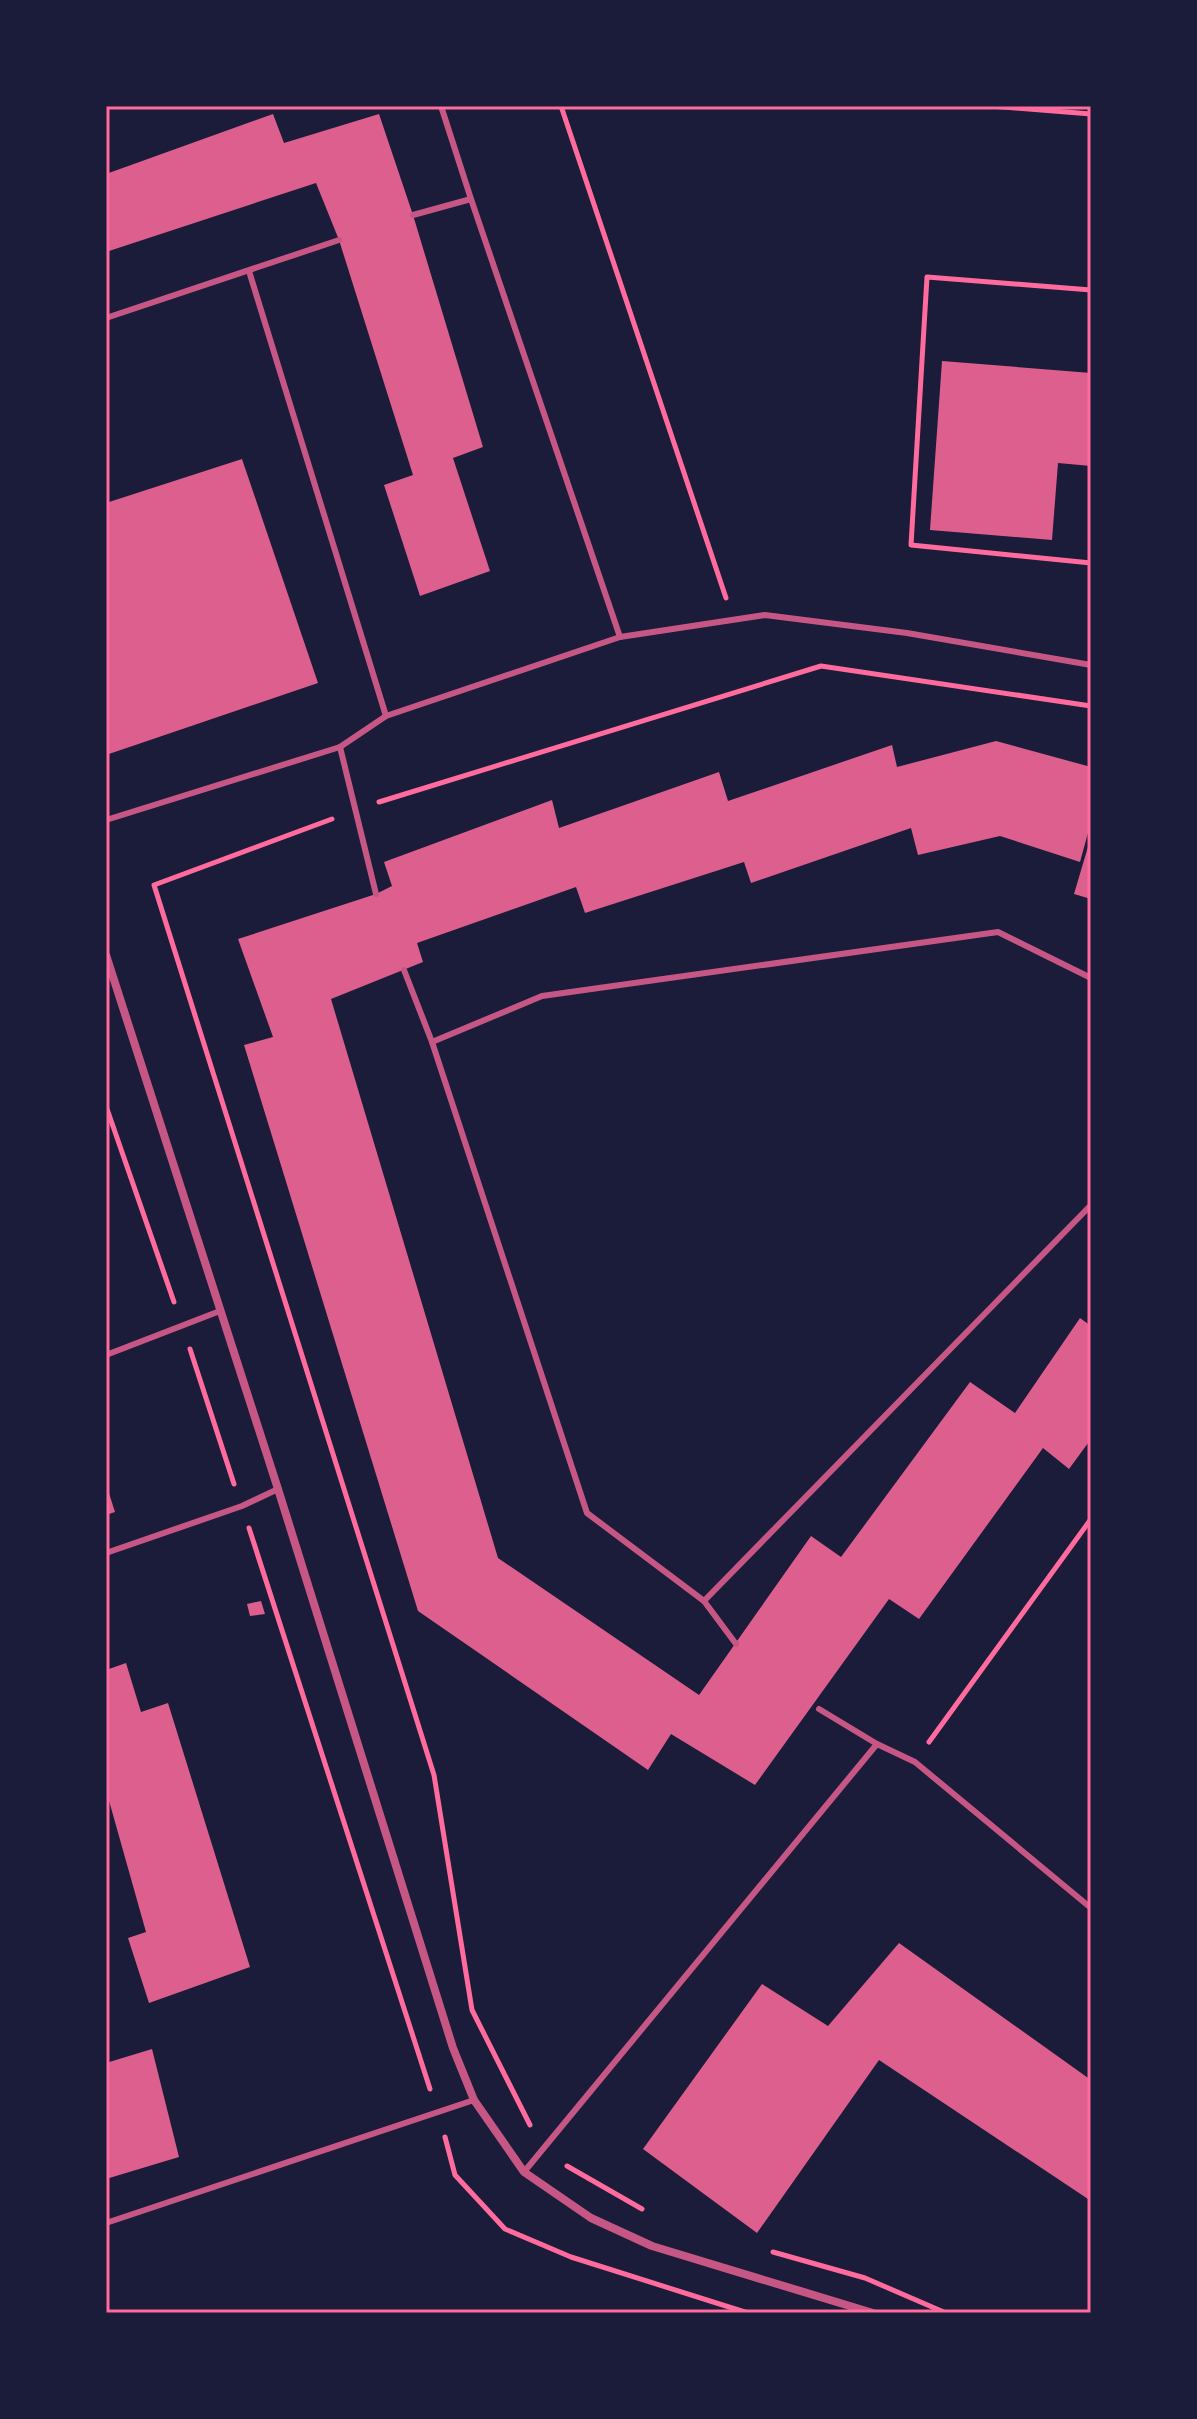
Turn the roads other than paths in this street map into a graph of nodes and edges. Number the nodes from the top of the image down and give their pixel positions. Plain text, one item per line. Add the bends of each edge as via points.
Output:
1 (441, 106) edge
2 (471, 199) junction
3 (413, 215) dead end
4 (339, 240) dead end
5 (249, 271) junction
6 (106, 318) edge
7 (620, 637) junction
8 (1091, 665) edge
9 (386, 716) junction
10 (340, 747) junction
11 (106, 820) edge
12 (376, 894) dead end
13 (106, 955) edge
14 (404, 970) dead end
15 (1091, 978) edge
16 (432, 1042) junction
17 (1091, 1205) edge
18 (220, 1311) junction
19 (106, 1355) edge
20 (278, 1489) junction
21 (106, 1553) edge
22 (704, 1601) junction
23 (736, 1644) dead end
24 (819, 1709) dead end
25 (877, 1744) junction
26 (1091, 1908) edge
27 (474, 2100) junction
28 (524, 2172) junction
29 (106, 2223) edge
30 (873, 2313) edge

1 - 2 lane
2 - 3 lane
2 - 7 lane
4 - 5 lane
5 - 6 lane
5 - 9 lane
7 - 8 lane via 765,615
7 - 9 lane
9 - 10 lane
10 - 11 lane
10 - 12 lane
13 - 18 street
14 - 16 lane
15 - 16 lane via 998,932 542,996
16 - 22 lane via 587,1513
17 - 22 lane
18 - 19 lane
18 - 20 street
20 - 21 lane
20 - 27 street via 453,2048
22 - 23 lane
24 - 25 lane
25 - 26 lane via 915,1762
25 - 28 lane
27 - 28 street
27 - 29 lane
28 - 30 street via 591,2218 652,2246

